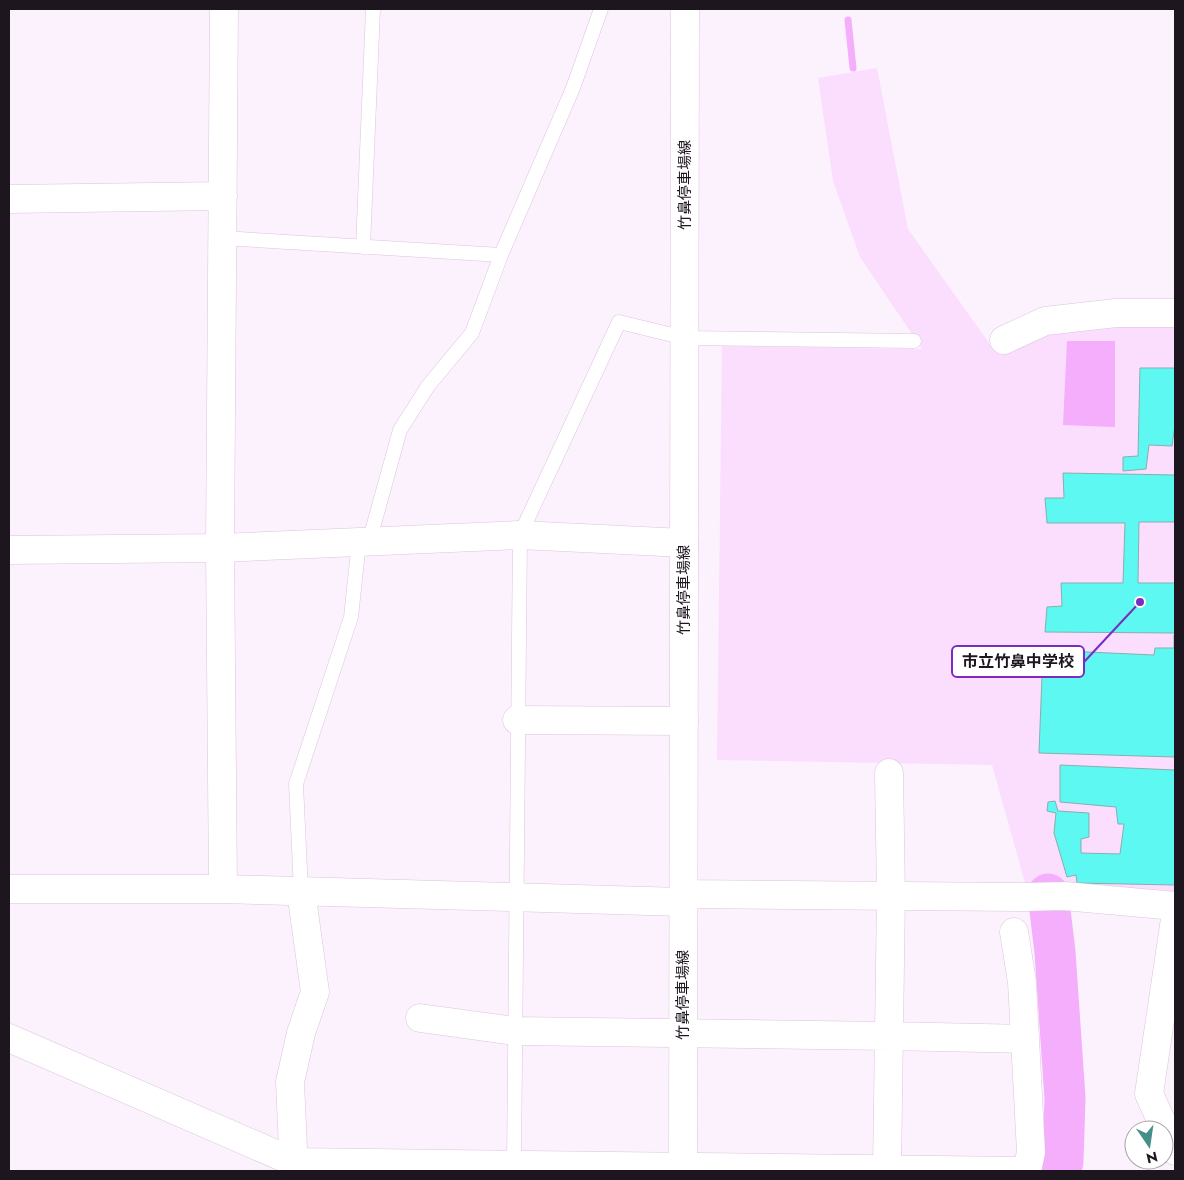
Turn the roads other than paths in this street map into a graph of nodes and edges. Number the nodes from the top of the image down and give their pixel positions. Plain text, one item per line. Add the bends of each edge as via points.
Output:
1 (224, 9) edge
2 (372, 9) edge
3 (601, 9) edge
4 (685, 9) edge
5 (223, 196) junction
6 (9, 199) edge
7 (222, 238) junction
8 (363, 247) junction
9 (501, 255) junction
10 (1175, 313) edge
11 (685, 338) junction
12 (1004, 340) dead end
13 (914, 341) dead end
14 (520, 535) junction
15 (364, 542) junction
16 (684, 543) junction
17 (220, 548) junction
18 (9, 550) edge
19 (518, 720) junction
20 (684, 721) junction
21 (889, 772) dead end
22 (9, 889) edge
23 (223, 889) junction
24 (301, 891) junction
25 (891, 896) junction
26 (516, 897) junction
27 (683, 898) junction
28 (1175, 906) edge
29 (1175, 920) edge
30 (1014, 932) dead end
31 (420, 1018) dead end
32 (515, 1031) junction
33 (683, 1032) junction
34 (888, 1036) junction
35 (9, 1038) edge
36 (1025, 1039) junction
37 (1175, 1151) edge
38 (514, 1164) junction
39 (294, 1166) edge
40 (683, 1169) edge
41 (887, 1170) edge
42 (1027, 1171) edge

1 - 5 street
2 - 8 lane
3 - 9 lane via 573,88
4 - 11 street, 竹鼻停車場線
5 - 6 street
5 - 7 street
7 - 8 lane
7 - 17 street
8 - 9 lane
9 - 15 lane via 472,333 428,386 400,430
10 - 12 street via 1116,312 1045,321
11 - 13 lane
11 - 14 lane via 619,322
11 - 16 street, 竹鼻停車場線
14 - 15 street
14 - 16 street
14 - 19 lane
15 - 17 street
15 - 24 lane via 351,617 296,784
16 - 20 street, 竹鼻停車場線
17 - 18 street
17 - 23 street
19 - 20 street
19 - 26 lane
20 - 27 street, 竹鼻停車場線
21 - 25 street
22 - 23 street
23 - 24 street
24 - 26 street
24 - 39 street via 315,992 301,1033 290,1082
25 - 27 street
25 - 28 street via 1064,896
25 - 34 street
26 - 27 street
26 - 32 lane
27 - 33 street, 竹鼻停車場線
29 - 37 street via 1149,1094
30 - 36 street via 1022,982
31 - 32 street
32 - 33 street
32 - 38 lane
33 - 34 street
33 - 40 street, 竹鼻停車場線
34 - 36 street
34 - 41 street
35 - 39 street
36 - 42 street via 1031,1152
38 - 39 street
38 - 40 street
40 - 41 street
41 - 42 street

